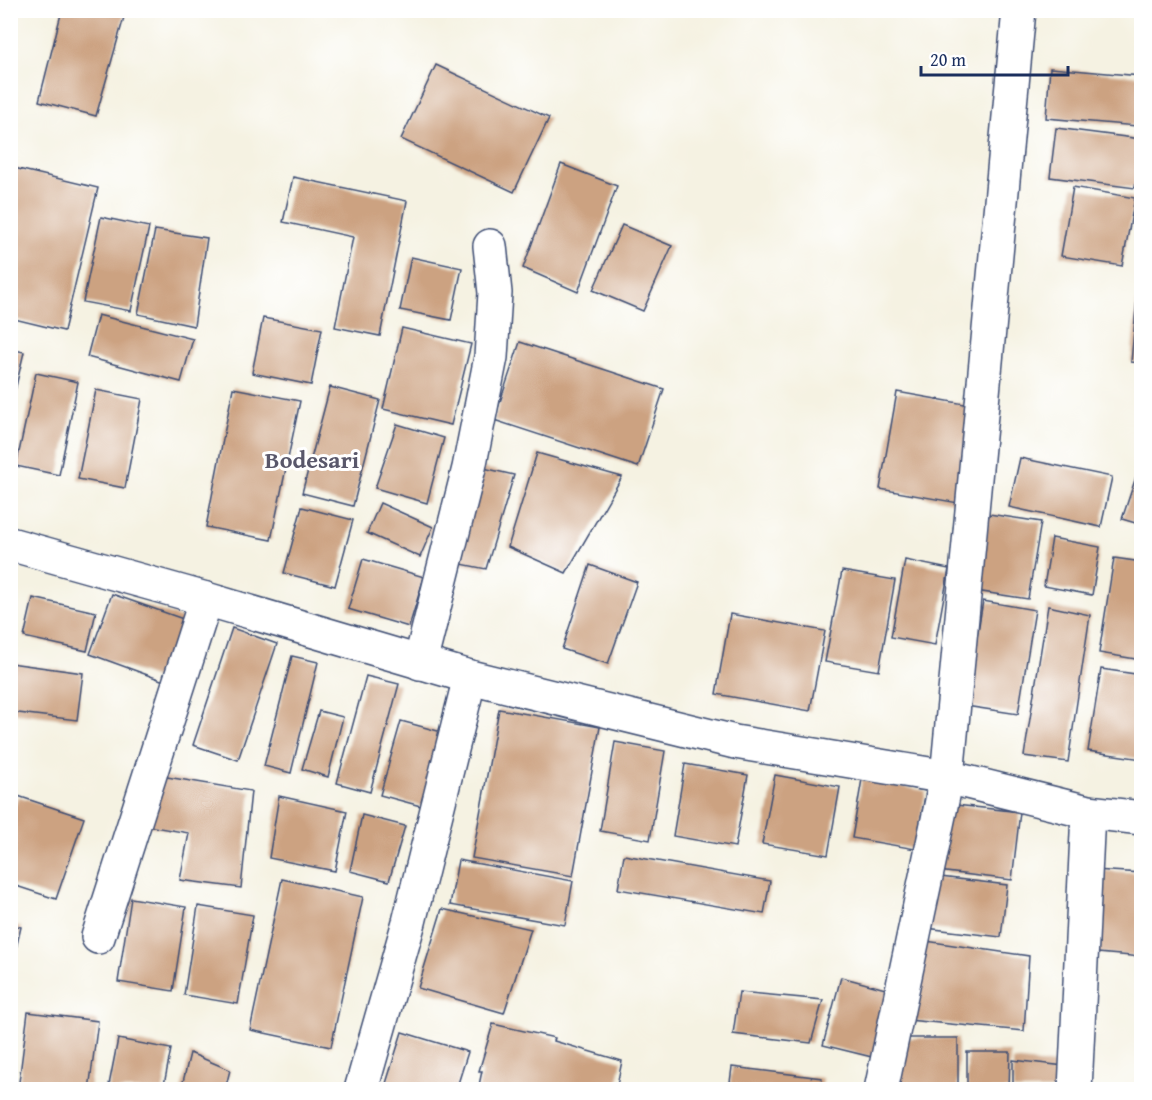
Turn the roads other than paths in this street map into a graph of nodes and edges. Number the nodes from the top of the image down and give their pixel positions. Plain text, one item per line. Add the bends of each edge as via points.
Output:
1 (1019, 10) edge
2 (490, 246) dead end
3 (10, 544) edge
4 (207, 599) junction
5 (420, 663) junction
6 (470, 677) junction
7 (947, 777) junction
8 (1088, 812) junction
9 (1142, 818) edge
10 (98, 937) dead end
11 (361, 1089) edge
12 (881, 1089) edge
13 (1075, 1089) edge

1 - 7 street
2 - 5 street via 495,293 490,357 469,468
3 - 4 street
4 - 5 street
4 - 10 street
5 - 6 street
6 - 7 street via 735,742
6 - 11 street via 409,922
7 - 8 street
7 - 12 street
8 - 9 street
8 - 13 street

